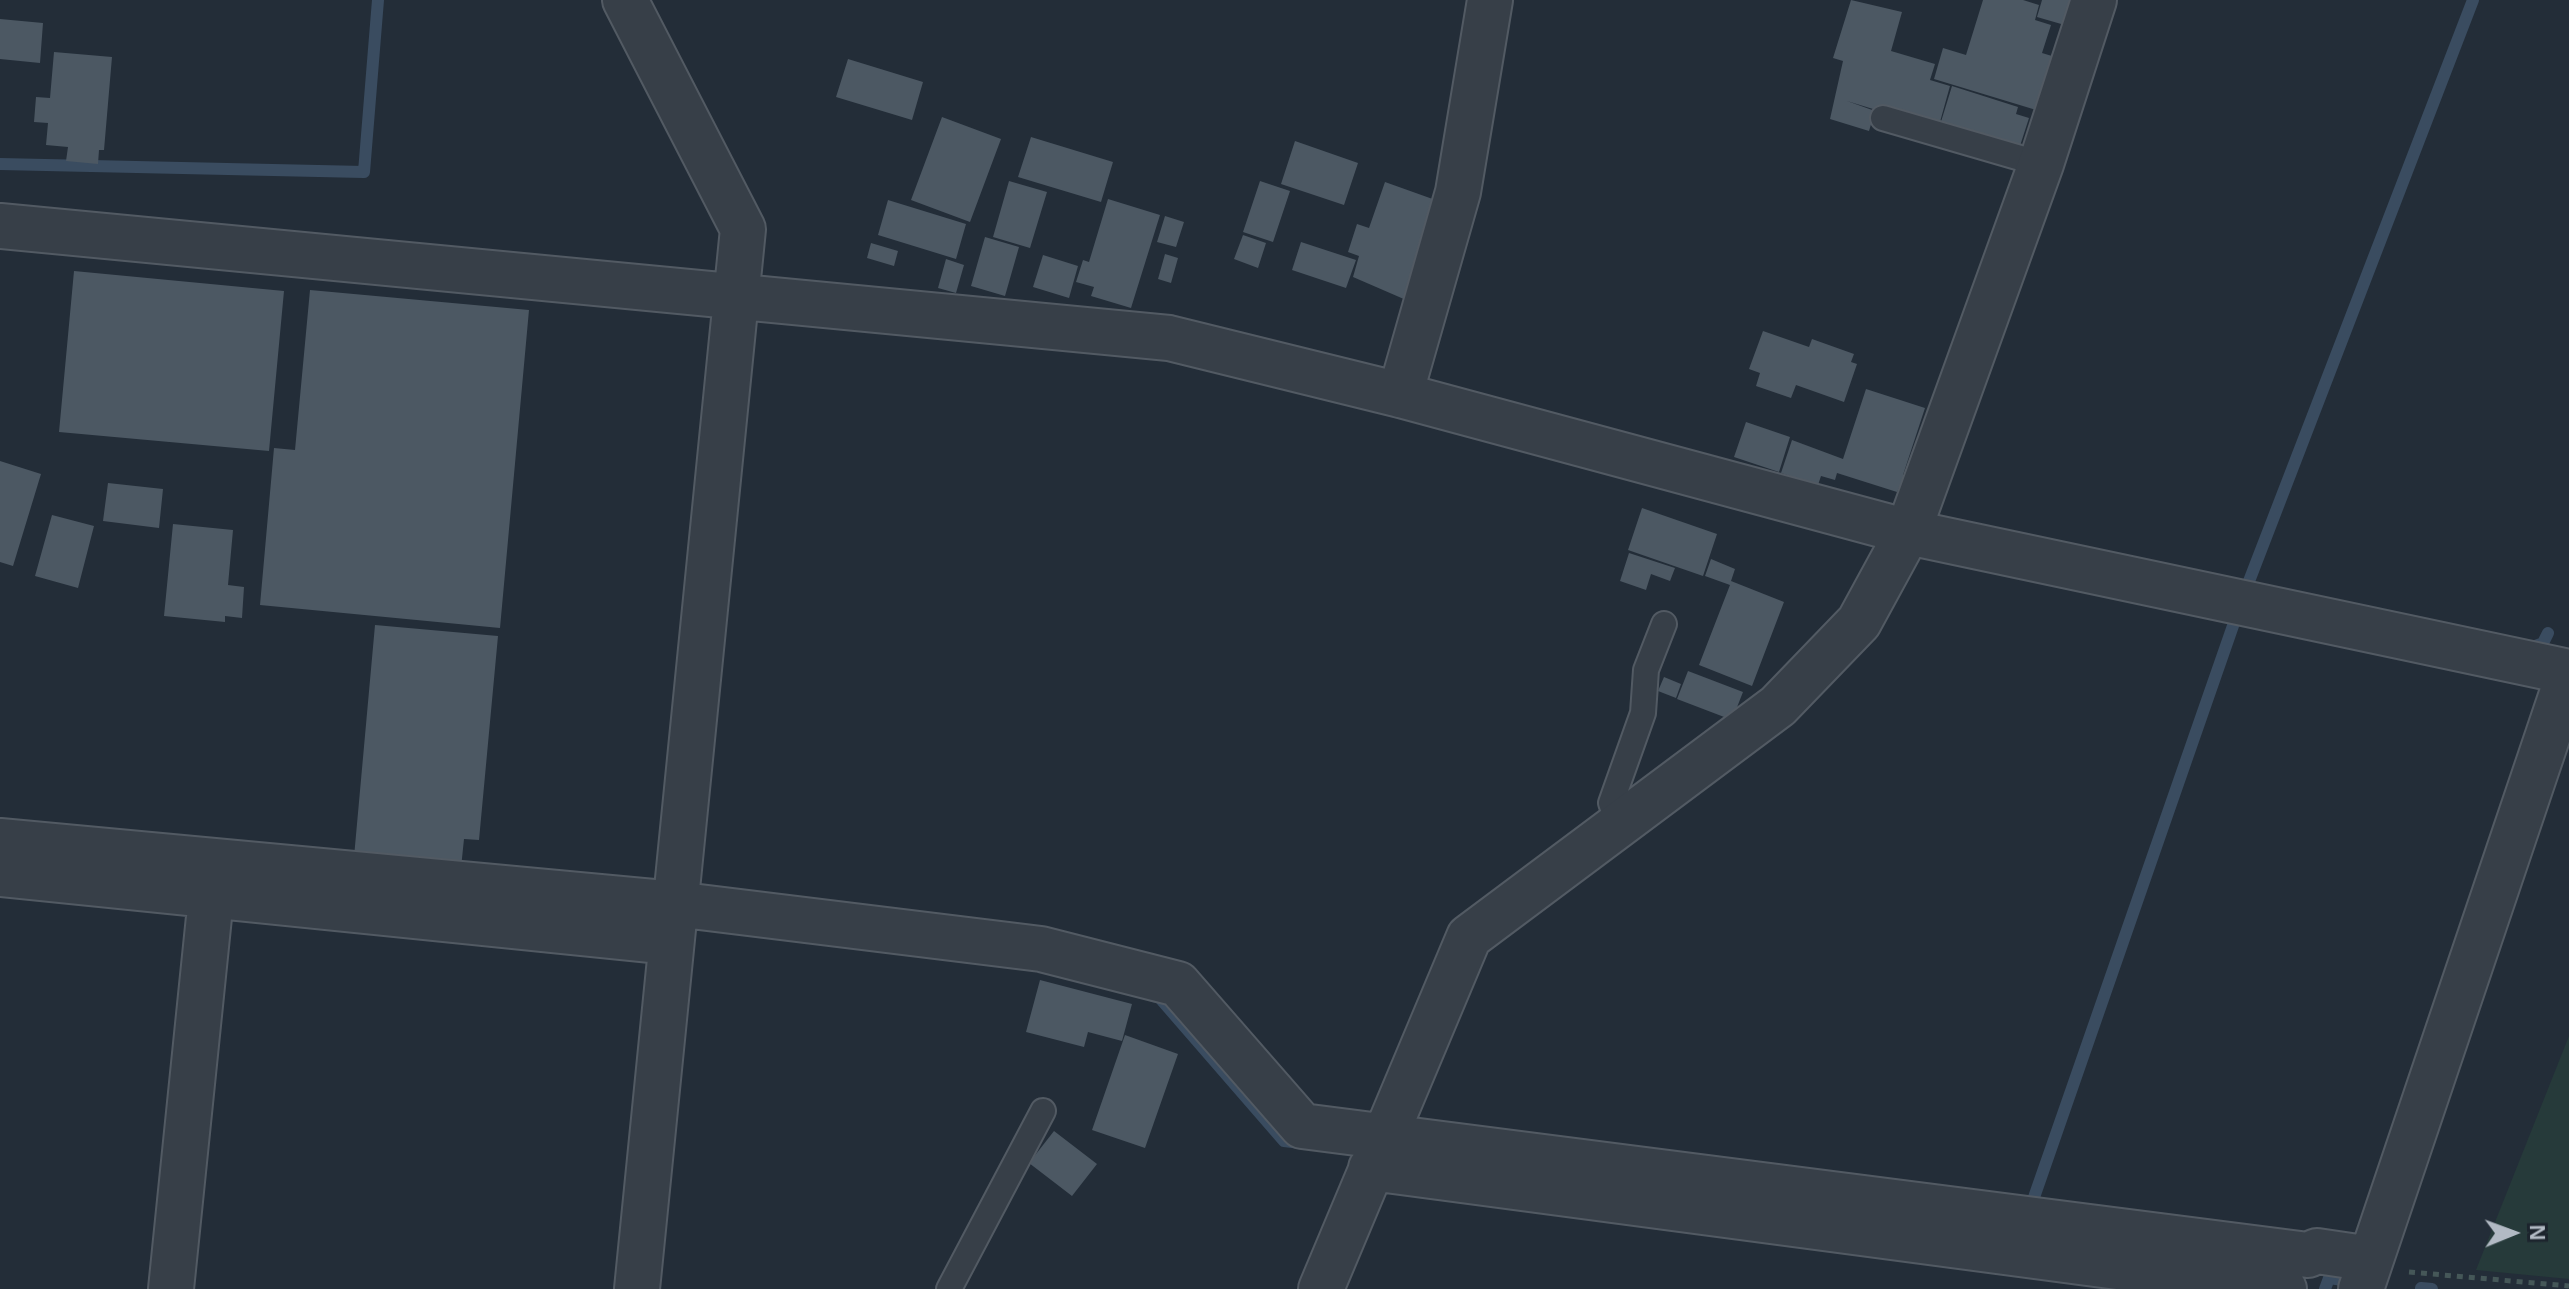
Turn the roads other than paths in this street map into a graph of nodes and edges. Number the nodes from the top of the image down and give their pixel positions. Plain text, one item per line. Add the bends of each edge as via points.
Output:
1 (625, 0) edge
2 (1490, 0) edge
3 (2094, 0) edge
4 (1883, 118) dead end
5 (2041, 164) junction
6 (0, 226) edge
7 (735, 295) junction
8 (1400, 395) junction
9 (1908, 532) junction
10 (1664, 624) dead end
11 (2569, 672) edge
12 (1619, 824) junction
13 (0, 841) edge
14 (0, 874) edge
15 (213, 878) junction
16 (673, 923) junction
17 (1043, 1111) dead end
18 (1378, 1153) junction
19 (2366, 1272) edge
20 (2297, 1278) edge
21 (171, 1289) edge
22 (637, 1289) edge
23 (949, 1289) edge
24 (1321, 1289) edge

1 - 7 street via 743,229
2 - 8 street via 1458,192
3 - 5 street
4 - 5 lane
5 - 9 street
6 - 7 street
7 - 8 street via 1169,338
7 - 16 street
8 - 9 street
9 - 11 street
9 - 12 street via 1859,622 1778,706
10 - 12 lane via 1646,670 1643,713 1611,803
11 - 19 street
12 - 18 street via 1469,937
13 - 15 street
14 - 15 street
15 - 16 street
15 - 21 street
16 - 18 street via 1041,949 1178,984 1302,1126
16 - 22 street
17 - 23 lane
18 - 20 street
18 - 24 street
19 - 20 street via 2317,1251

